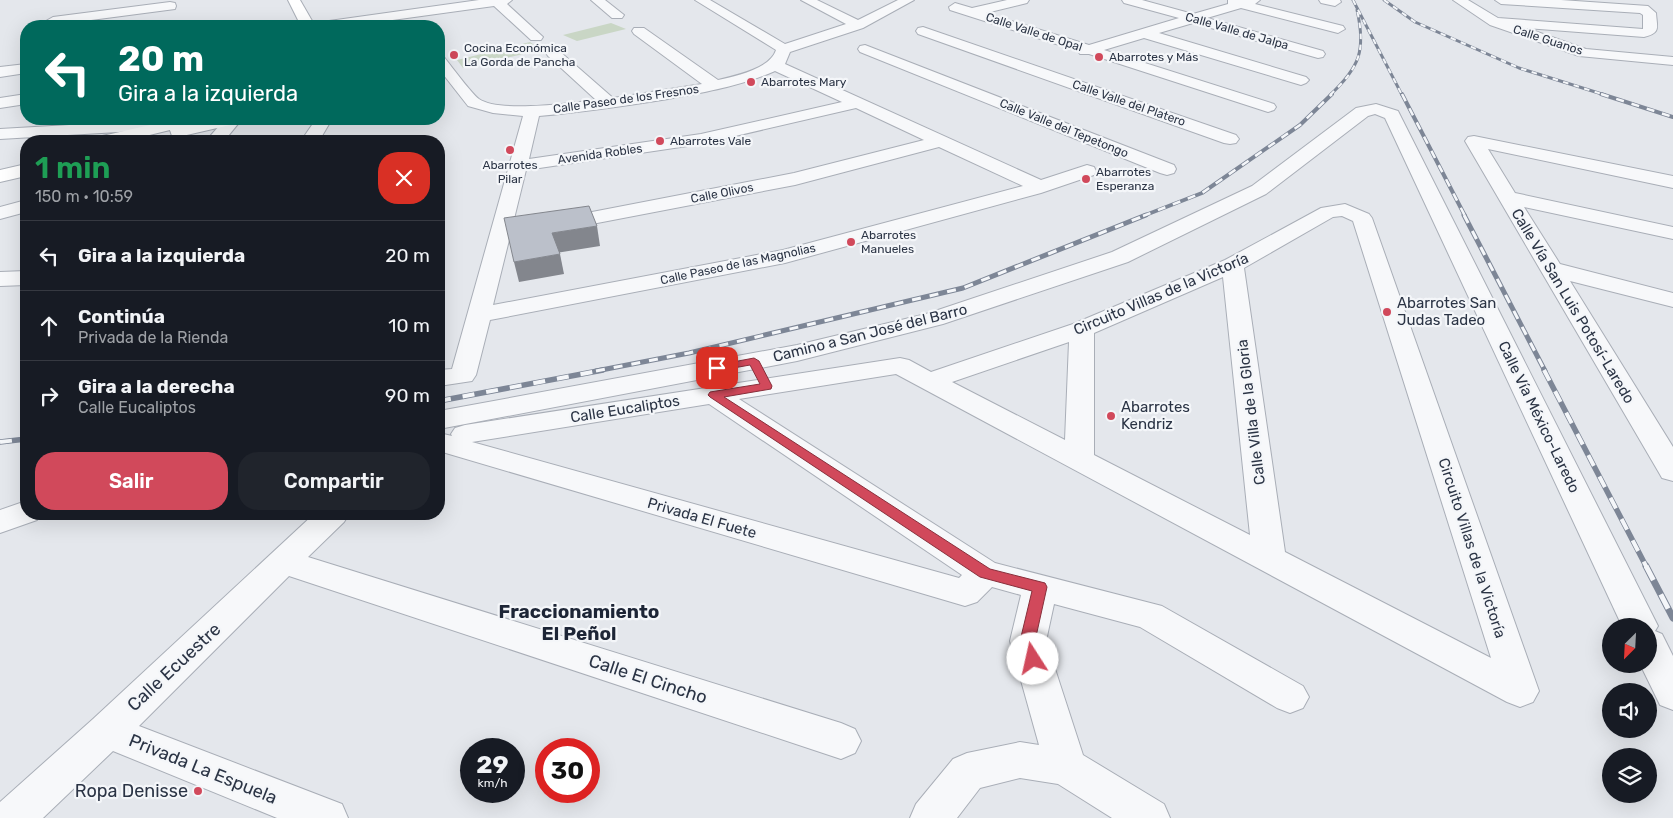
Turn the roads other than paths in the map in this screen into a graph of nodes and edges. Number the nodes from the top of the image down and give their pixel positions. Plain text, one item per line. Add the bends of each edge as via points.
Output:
1 (294, 0) edge
2 (390, 0) edge
3 (499, 0) edge
4 (597, 0) edge
5 (701, 0) edge
6 (806, 0) edge
7 (908, 0) edge
8 (1022, 0) edge
9 (1128, 0) edge
10 (1226, 0) edge
11 (1459, 0) edge
12 (1502, 0) edge
13 (1248, 2) edge
14 (170, 7) edge
15 (956, 7) dead end
16 (972, 12) junction
17 (402, 15) junction
18 (617, 15) dead end
19 (1193, 18) junction
20 (53, 19) edge
21 (305, 20) edge
22 (366, 20) edge
23 (406, 20) edge
24 (1495, 22) junction
25 (858, 26) junction
26 (1338, 29) dead end
27 (640, 31) dead end
28 (923, 31) dead end
29 (1144, 33) junction
30 (536, 37) dead end
31 (784, 49) junction
32 (866, 50) dead end
33 (1089, 50) junction
34 (553, 53) dead end
35 (1318, 54) dead end
36 (1673, 61) edge
37 (776, 65) junction
38 (1028, 68) junction
39 (20, 70) edge
40 (0, 72) edge
41 (1009, 73) dead end
42 (446, 80) edge
43 (1302, 80) dead end
44 (980, 82) dead end
45 (715, 86) junction
46 (962, 88) junction
47 (20, 101) edge
48 (0, 103) edge
49 (858, 103) junction
50 (609, 104) junction
51 (1268, 107) dead end
52 (1376, 109) joint
53 (532, 112) junction
54 (38, 125) edge
55 (178, 125) edge
56 (229, 125) edge
57 (0, 134) edge
58 (150, 135) edge
59 (220, 135) edge
60 (1230, 139) dead end
61 (0, 141) edge
62 (20, 141) edge
63 (941, 141) junction
64 (20, 161) edge
65 (0, 166) edge
66 (518, 166) junction
67 (1167, 169) dead end
68 (20, 171) edge
69 (1087, 171) dead end
70 (0, 176) edge
71 (1673, 182) edge
72 (1034, 189) junction
73 (1507, 197) junction
74 (20, 208) edge
75 (0, 213) edge
76 (20, 223) edge
77 (0, 224) edge
78 (501, 231) junction
79 (1673, 233) edge
80 (1233, 265) junction
81 (1551, 269) junction
82 (20, 278) edge
83 (0, 279) edge
84 (1673, 300) edge
85 (479, 315) junction
86 (1082, 330) junction
87 (754, 361) junction
88 (900, 366) joint
89 (451, 377) edge
90 (930, 381) junction
91 (767, 386) junction
92 (714, 395) junction
93 (445, 419) edge
94 (445, 437) edge
95 (445, 444) edge
96 (1078, 459) junction
97 (1673, 471) edge
98 (20, 504) edge
99 (0, 507) edge
100 (20, 514) edge
101 (327, 520) edge
102 (0, 522) edge
103 (1269, 559) junction
104 (284, 562) junction
105 (975, 583) junction
106 (1040, 587) junction
107 (1636, 618) edge
108 (1658, 663) edge
109 (1673, 694) edge
110 (1290, 697) dead end
111 (107, 731) junction
112 (841, 741) dead end
113 (1066, 767) junction
114 (13, 818) edge
115 (327, 818) edge
116 (931, 818) edge
117 (1149, 818) edge

1 - 21 street
2 - 17 street
3 - 17 street
3 - 30 street
4 - 18 street
5 - 31 street
6 - 25 street
7 - 25 street
8 - 16 street
9 - 19 street, Calle Valle de Jalpa
10 - 13 street
11 - 24 street, Calle Guanos
12 - 24 street via 1642,9 1649,13 1650,31
13 - 19 street
13 - 26 street
14 - 20 street
15 - 16 street, Calle Valle de Opal
16 - 33 street, Calle Valle de Opal
17 - 22 street
17 - 23 street
19 - 29 street
19 - 35 street, Calle Valle de Jalpa
24 - 36 street, Calle Guanos via 1584,53
25 - 31 street
27 - 45 street
28 - 38 street, Calle Valle del Platero
29 - 33 street
29 - 43 street
31 - 37 street
32 - 46 street, Calle Valle del Tepetongo
33 - 38 street
33 - 51 street, Calle Valle de Opal
34 - 50 street
37 - 45 street, Calle Paseo de los Fresnos
37 - 49 street
38 - 41 street
38 - 60 street, Calle Valle del Platero
39 - 40 street
42 - 53 street, Calle Paseo de los Fresnos via 474,103
44 - 46 street
45 - 50 street, Calle Paseo de los Fresnos
46 - 67 street, Calle Valle del Tepetongo
47 - 48 street
49 - 63 street
49 - 66 street, Avenida Robles via 701,140
50 - 53 street, Calle Paseo de los Fresnos
52 - 87 street, Camino a San José del Barro via 1362,112 1259,190 1120,257 934,319
52 - 107 street, Calle Vía México-Laredo via 1392,115
53 - 66 street
54 - 57 street
55 - 58 street
56 - 59 street
61 - 62 street
63 - 72 street via 1034,184
63 - 78 street, Calle Olivos via 795,180 592,218
64 - 65 street
66 - 78 street
68 - 70 street
69 - 72 street, Calle Paseo de las Magnolias
71 - 73 street, Calle Vía San Luis Potosí-Laredo via 1474,141
72 - 85 street, Calle Paseo de las Magnolias via 785,256
73 - 79 street
73 - 81 street, Calle Vía San Luis Potosí-Laredo
74 - 75 street
76 - 77 street
78 - 85 street
80 - 86 street, Circuito Villas de la Victoría
80 - 103 street, Calle Villa de la Gloria
80 - 103 street, Circuito Villas de la Victoría via 1328,212 1345,210 1362,218 1520,691
81 - 84 street
81 - 97 street, Calle Vía San Luis Potosí-Laredo
82 - 83 street
85 - 89 street
86 - 90 street, Circuito Villas de la Victoría
86 - 96 street
87 - 91 street
87 - 93 street, Camino a San José del Barro
88 - 90 street, Circuito Villas de la Victoría
88 - 91 street, Calle Eucaliptos
90 - 96 street, Circuito Villas de la Victoría
91 - 92 street, Calle Eucaliptos
92 - 94 street, Calle Eucaliptos
92 - 105 street
95 - 105 street, Privada El Fuete
96 - 103 street, Circuito Villas de la Victoría
98 - 99 street
100 - 102 street
101 - 104 street, Calle Ecuestre
104 - 111 street, Calle Ecuestre
104 - 112 street, Calle El Cincho
105 - 106 street, Privada El Fuete
106 - 110 street, Privada El Fuete via 1150,616
106 - 113 street via 1028,641
108 - 109 street
111 - 114 street, Calle Ecuestre
111 - 115 street, Privada La Espuela
113 - 116 street via 1020,760 967,772
113 - 117 street

